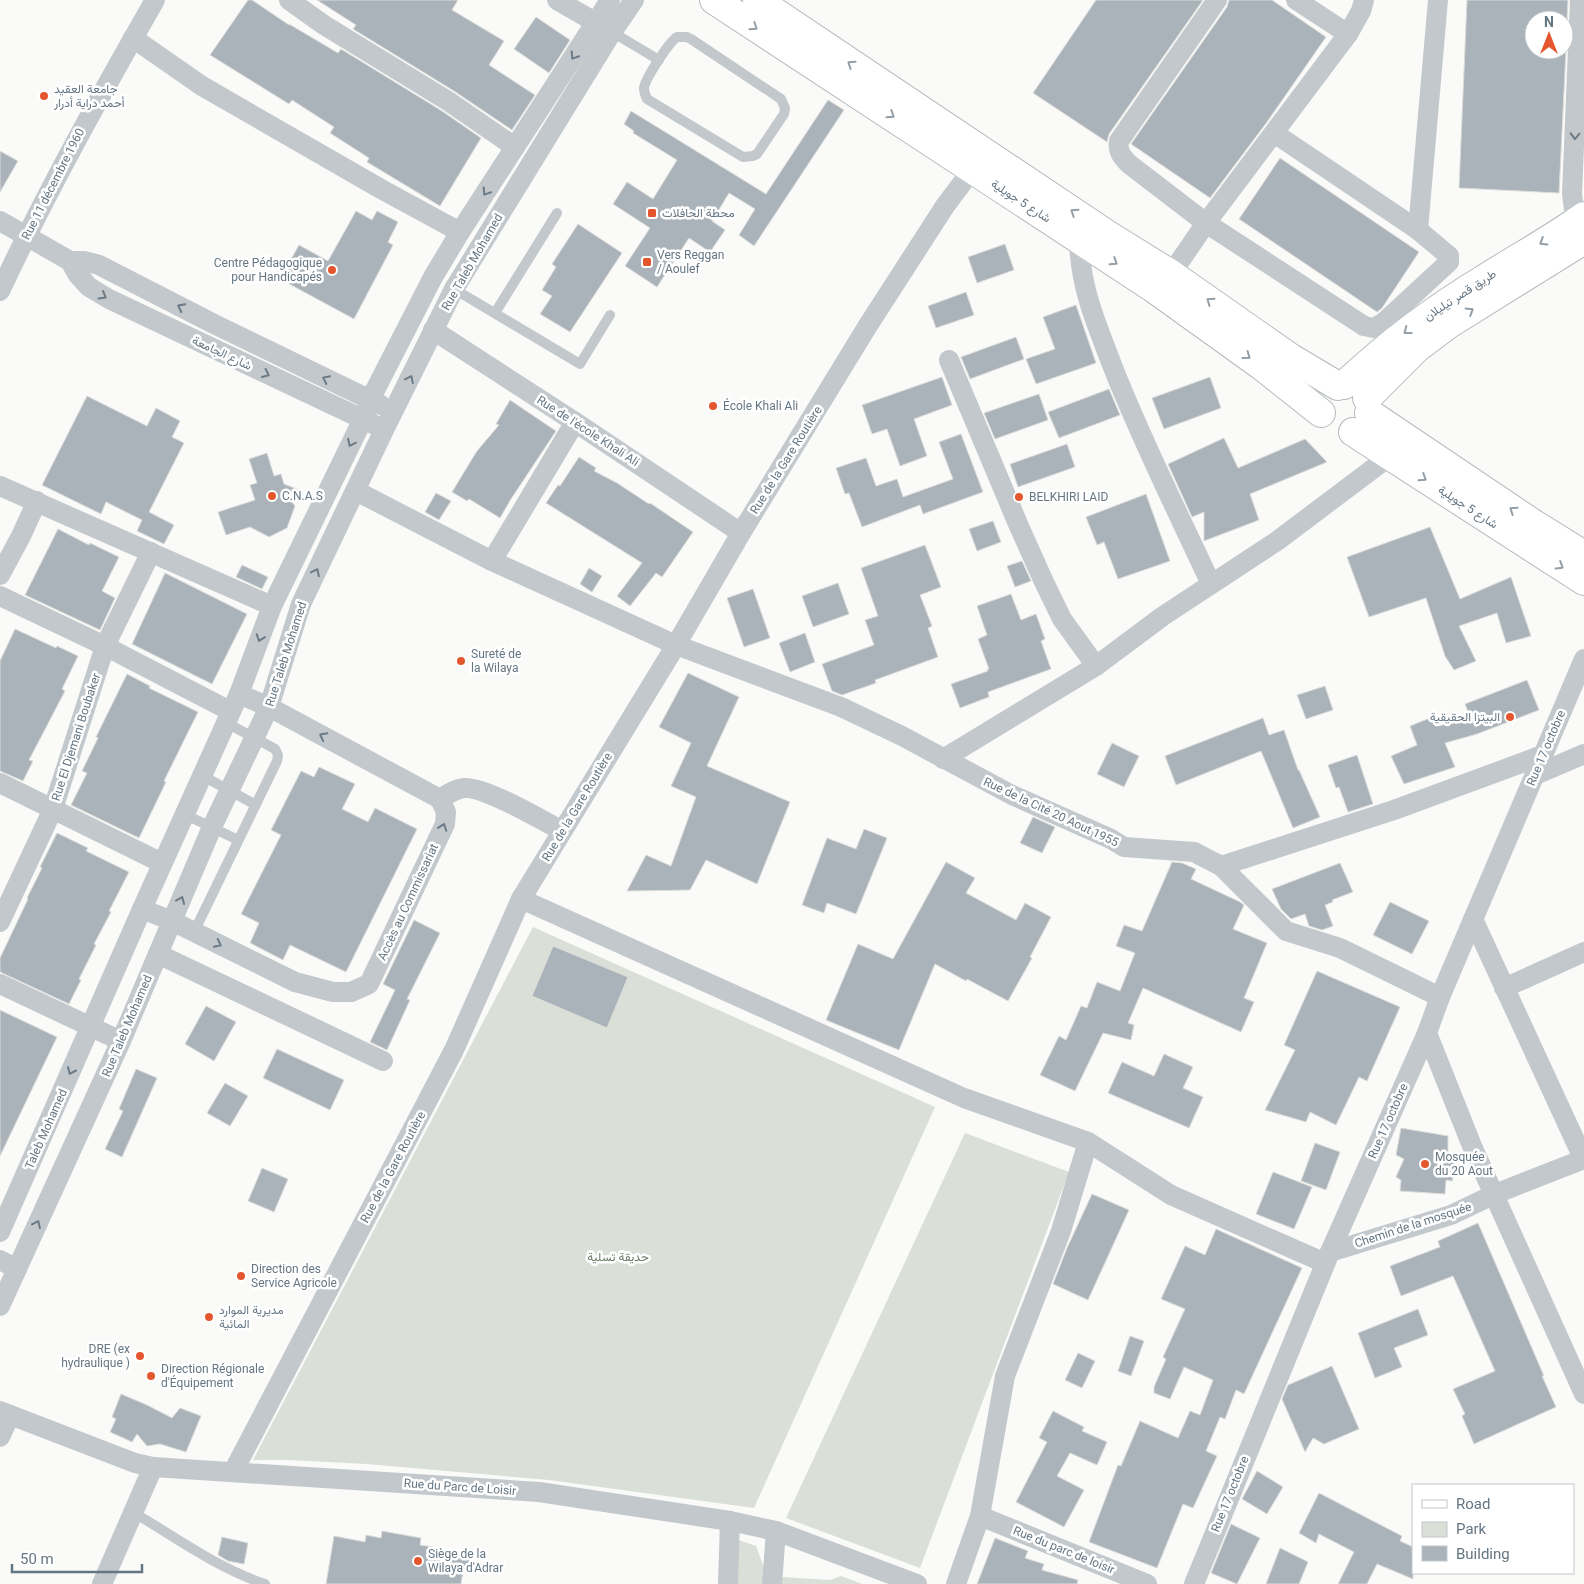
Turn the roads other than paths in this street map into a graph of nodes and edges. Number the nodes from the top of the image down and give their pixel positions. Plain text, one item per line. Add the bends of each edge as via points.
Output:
1 (155, 0) edge
2 (289, 0) edge
3 (557, 0) edge
4 (610, 0) edge
5 (634, 0) edge
6 (714, 0) edge
7 (757, 0) edge
8 (1217, 0) edge
9 (1296, 0) edge
10 (1364, 0) edge
11 (1438, 0) edge
12 (1581, 7) edge
13 (604, 27) junction
14 (1348, 34) junction
15 (133, 38) junction
16 (659, 60) junction
17 (1274, 133) junction
18 (515, 147) junction
19 (972, 170) junction
20 (557, 213) dead end
21 (0, 221) edge
22 (1206, 223) junction
23 (1418, 230) junction
24 (1580, 230) edge
25 (460, 232) junction
26 (26, 236) junction
27 (1078, 239) junction
28 (70, 261) junction
29 (1171, 274) junction
30 (433, 277) junction
31 (454, 289) junction
32 (0, 291) edge
33 (495, 314) junction
34 (610, 315) dead end
35 (433, 330) junction
36 (949, 360) dead end
37 (370, 400) junction
38 (1354, 403) junction
39 (395, 410) junction
40 (1321, 413) junction
41 (363, 419) junction
42 (575, 422) junction
43 (384, 430) junction
44 (1390, 456) junction
45 (0, 486) edge
46 (356, 491) junction
47 (37, 501) junction
48 (741, 533) junction
49 (1556, 538) junction
50 (1584, 540) edge
51 (151, 552) junction
52 (1584, 555) edge
53 (492, 561) junction
54 (0, 575) edge
55 (1584, 581) edge
56 (1211, 584) junction
57 (0, 596) edge
58 (272, 606) junction
59 (105, 646) junction
60 (676, 646) junction
61 (1584, 659) edge
62 (1096, 666) junction
63 (268, 707) junction
64 (232, 709) junction
65 (254, 737) junction
66 (1584, 754) edge
67 (1543, 756) junction
68 (942, 759) junction
69 (1535, 775) junction
70 (203, 776) junction
71 (0, 783) edge
72 (229, 790) junction
73 (440, 799) junction
74 (256, 804) junction
75 (53, 809) junction
76 (184, 814) junction
77 (212, 827) junction
78 (562, 831) junction
79 (238, 840) junction
80 (162, 863) junction
81 (1222, 866) junction
82 (521, 899) junction
83 (142, 908) junction
84 (1473, 919) junction
85 (172, 921) junction
86 (0, 922) edge
87 (194, 932) junction
88 (1584, 952) edge
89 (158, 954) junction
90 (0, 984) edge
91 (1504, 988) junction
92 (1440, 997) junction
93 (91, 1026) junction
94 (1427, 1033) junction
95 (121, 1042) junction
96 (383, 1061) dead end
97 (1088, 1142) junction
98 (1584, 1159) edge
99 (1494, 1194) junction
100 (0, 1232) edge
101 (1328, 1257) junction
102 (9, 1264) edge
103 (0, 1306) edge
104 (1580, 1373) edge
105 (1584, 1394) edge
106 (5, 1413) edge
107 (0, 1437) edge
108 (153, 1467) junction
109 (233, 1472) junction
110 (139, 1501) junction
111 (980, 1516) junction
112 (730, 1521) junction
113 (776, 1531) junction
114 (102, 1584) edge
115 (265, 1584) edge
116 (728, 1584) edge
117 (772, 1584) edge
118 (917, 1584) edge
119 (956, 1584) edge
120 (1148, 1584) edge
121 (1194, 1584) edge

1 - 15 street, Rue 11 décembre 1960
2 - 18 street
3 - 13 street
4 - 13 street, Rue Taleb Mohamed
5 - 13 street, Rue Taleb Mohamed
6 -> 19 main road, شارع 5 جويلية
29 -> 7 main road, شارع 5 جويلية
8 - 22 street via 1118,146 1120,155 1129,164
9 - 14 street
10 - 14 street
11 - 23 street
12 -> 24 street via 1572,194
13 - 16 lane
13 -> 18 street, Rue Taleb Mohamed
13 - 31 street, Rue Taleb Mohamed
14 - 17 street
15 - 25 street via 202,86
15 - 26 street, Rue 11 décembre 1960
16 - 16 lane via 645,85 645,95 651,103 744,157 753,156 761,150 784,114 784,104 778,96 686,37 672,40
17 - 22 street
17 - 23 street
18 -> 25 street, Rue Taleb Mohamed
19 - 27 main road, شارع 5 جويلية
19 - 48 street, Rue de la Gare Routière via 867,327
20 - 33 lane
21 - 26 street, شارع الجامعة
22 - 23 street via 1364,326 1374,328 1450,261 1449,255
22 - 29 street
24 - 38 main road, طريق قصر تيليلان via 1417,348
25 - 30 street, Rue Taleb Mohamed
26 - 28 street, شارع الجامعة
26 - 32 street, Rue 11 décembre 1960
27 -> 40 main road, شارع 5 جويلية via 1153,288
27 - 56 street via 1088,302 1133,416
37 -> 28 street, شارع الجامعة via 98,265
28 -> 41 street, شارع الجامعة via 89,287 109,299
38 -> 29 main road, شارع 5 جويلية
30 - 31 street
30 - 37 street, Rue Taleb Mohamed
31 - 33 lane
31 - 35 street, Rue Taleb Mohamed
33 - 34 lane via 580,364
39 -> 35 street, Rue Taleb Mohamed
35 - 42 street, Rue de l'école Khali Ali
36 - 62 street via 1044,582 1062,619
37 - 39 street, شارع الجامعة
37 - 41 street, Rue Taleb Mohamed
38 - 40 main road, طريق قصر تيليلان via 1332,389 1323,399
38 - 40 main road, شارع 5 جويلية via 1341,433 1328,426
38 - 44 main road, شارع 5 جويلية
49 -> 38 main road, شارع 5 جويلية
39 - 43 street, Rue Taleb Mohamed
41 - 43 street, شارع الجامعة
41 -> 58 street, Rue Taleb Mohamed
42 - 48 street, Rue de l'école Khali Ali
42 - 53 street
43 - 46 street, Rue Taleb Mohamed
44 -> 55 main road, شارع 5 جويلية
44 - 56 street via 1277,541
45 - 47 street
46 - 53 street, Rue de la Cité 20 Aout 1955
63 -> 46 street, Rue Taleb Mohamed via 301,604
47 - 51 street
47 - 54 street
48 - 60 street, Rue de la Gare Routière
49 - 50 street
49 - 52 main road, شارع 5 جويلية
51 - 58 street
51 - 59 street, Rue El Djemani Boubaker
53 - 60 street, Rue de la Cité 20 Aout 1955
56 - 62 street
57 - 59 street
58 -> 64 street, Rue Taleb Mohamed
59 - 64 street
59 - 75 street, Rue El Djemani Boubaker
60 - 68 street, Rue de la Cité 20 Aout 1955 via 841,707
60 - 78 street, Rue de la Gare Routière
61 - 67 street, Rue 17 octobre
62 - 68 street
63 - 64 street
63 - 65 street, Rue Taleb Mohamed
73 -> 63 street
64 - 65 lane
64 - 70 street, Rue Taleb Mohamed
65 - 72 street, Rue Taleb Mohamed
65 - 74 lane via 275,749 278,755
66 - 69 street
67 - 69 street, Rue 17 octobre
67 - 81 street via 1394,810
68 - 81 street, Rue de la Cité 20 Aout 1955 via 1124,847 1194,852
69 - 84 street, Rue 17 octobre
70 - 72 lane
70 - 76 street, Rue Taleb Mohamed
71 - 75 street
72 - 74 lane
72 - 77 street, Rue Taleb Mohamed
73 - 78 street via 465,788 481,790
87 -> 73 street, Accès au Commissariat via 294,982 333,992 352,992 369,984 445,824 446,812
74 - 79 lane
75 - 80 street
75 - 86 street, Rue El Djemani Boubaker
76 - 77 lane
76 - 80 street, Rue Taleb Mohamed
77 - 79 lane
85 -> 77 street, Rue Taleb Mohamed
78 - 82 street, Rue de la Gare Routière
79 - 87 lane
80 - 83 street, Rue Taleb Mohamed
81 - 92 street, Rue de la Cité 20 Aout 1955 via 1286,931 1340,948
82 - 97 street via 964,1098
82 - 109 street, Rue de la Gare Routière via 454,1050
83 - 85 street, Accès au Commissariat
83 - 93 street, Rue Taleb Mohamed
84 - 91 street
84 - 92 street, Rue 17 octobre
85 - 87 street, Accès au Commissariat
85 - 89 street, Rue Taleb Mohamed
88 - 91 street
89 - 95 street, Rue Taleb Mohamed
89 - 96 street
90 - 93 street
91 - 98 street
92 - 94 street, Rue 17 octobre
93 - 95 street
93 -> 100 street, Taleb Mohamed
94 - 99 street
94 - 101 street, Rue 17 octobre
102 -> 95 street, Rue Taleb Mohamed
97 - 101 street via 1171,1195
97 - 111 street via 1061,1231 1005,1376
98 - 99 street, Chemin de la mosquée
99 - 101 street, Chemin de la mosquée via 1451,1215
99 - 104 street
101 - 121 street, Rue 17 octobre
102 - 103 street, Rue Taleb Mohamed
104 - 105 street
106 - 107 street
106 - 108 street, Rue du Parc de Loisir via 134,1463
108 - 109 street, Rue du Parc de Loisir
108 - 110 street
109 - 112 street, Rue du Parc de Loisir via 538,1492
110 - 114 street
110 - 115 lane via 141,1516 202,1555
111 - 119 street
111 - 120 street, Rue du parc de loisir
112 - 113 street, Rue du Parc de Loisir
112 - 116 street
113 - 117 street
113 - 118 street, Rue du Parc de Loisir

